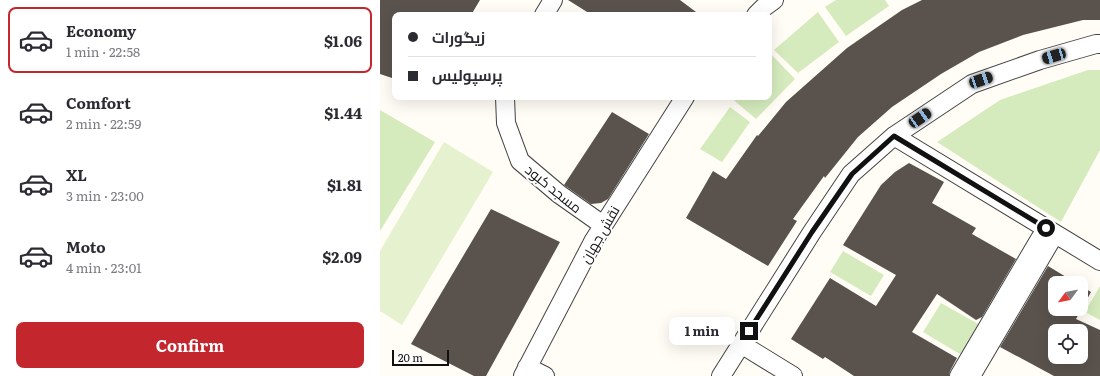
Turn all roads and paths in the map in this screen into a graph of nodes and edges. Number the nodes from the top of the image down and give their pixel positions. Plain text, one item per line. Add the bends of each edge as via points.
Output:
1 (553, 0) edge
2 (774, 0) edge
3 (546, 12) edge
4 (759, 12) edge
5 (1100, 44) edge
6 (505, 100) edge
7 (683, 100) edge
8 (894, 136) junction
9 (603, 225) junction
10 (1100, 261) edge
11 (741, 344) junction
12 (525, 372) edge
13 (545, 376) edge
14 (721, 376) edge
15 (793, 376) edge
16 (959, 376) edge
17 (972, 376) edge

1 - 3 street
2 - 4 street
5 - 8 street via 1040,60 972,84
6 - 9 street, مسجد کبود via 506,123 520,161 558,194
7 - 9 street, نقش جهان
8 - 10 street
8 - 11 street via 852,174
9 - 12 street, نقش جهان
11 - 14 street
11 - 15 street
12 - 13 street
16 - 17 street via 1041,237 1050,242

